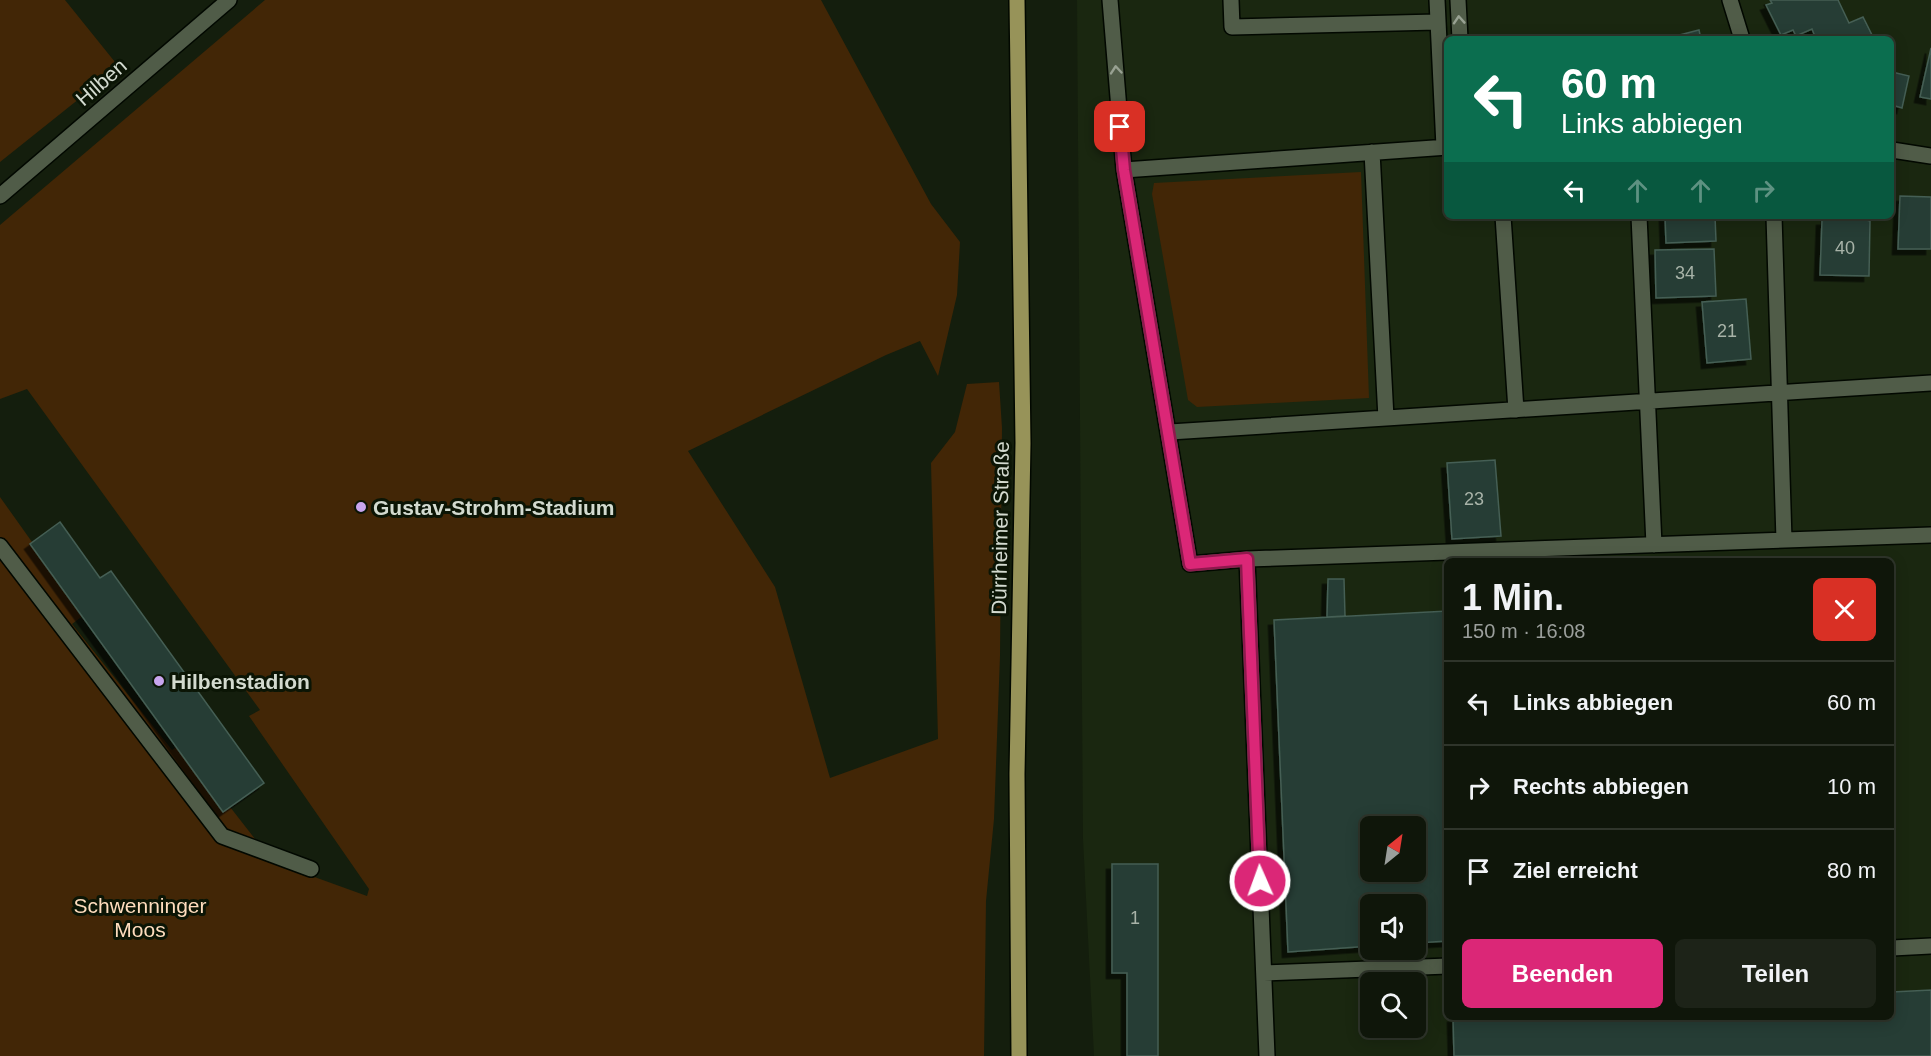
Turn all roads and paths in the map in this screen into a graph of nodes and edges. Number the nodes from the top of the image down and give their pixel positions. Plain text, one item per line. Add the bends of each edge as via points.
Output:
1 (229, 0) edge
2 (1017, 0) edge
3 (1110, 0) edge
4 (1231, 0) edge
5 (1437, 0) edge
6 (1458, 0) edge
7 (1730, 0) edge
8 (1437, 22) junction
9 (1460, 36) edge
10 (1742, 36) edge
11 (1444, 119) edge
12 (1444, 147) edge
13 (1894, 150) edge
14 (1372, 152) junction
15 (1931, 156) edge
16 (1124, 170) junction
17 (0, 196) edge
18 (1503, 219) edge
19 (1639, 219) edge
20 (1774, 219) edge
21 (1931, 383) edge
22 (1778, 393) junction
23 (1647, 402) junction
24 (1516, 410) junction
25 (1386, 418) junction
26 (1170, 432) junction
27 (1931, 535) edge
28 (1784, 540) junction
29 (1654, 545) junction
30 (0, 546) edge
31 (1247, 559) junction
32 (311, 869) dead end
33 (1931, 946) edge
34 (1894, 948) edge
35 (1444, 966) edge
36 (1264, 974) junction
37 (1019, 1056) edge
38 (1267, 1056) edge

1 - 17 street, Hilben
2 - 37 main road, Dürrheimer Straße via 1023,443 1017,774
16 -> 3 street
4 - 8 street via 1232,27
5 - 8 street
9 -> 6 street
7 - 10 street
8 - 11 street
12 - 14 street
13 - 15 street
14 - 16 street
14 - 25 street
16 - 26 street
18 - 24 street
19 - 23 street
20 - 22 street
21 - 22 street
22 - 23 street
22 - 28 street
23 - 24 street
23 - 29 street
24 - 25 street
25 - 26 street
26 - 31 street via 1190,564
27 - 28 street
28 - 29 street
29 - 31 street
30 - 32 street via 222,836
31 - 36 street
33 - 34 street
35 - 36 street
36 - 38 street

